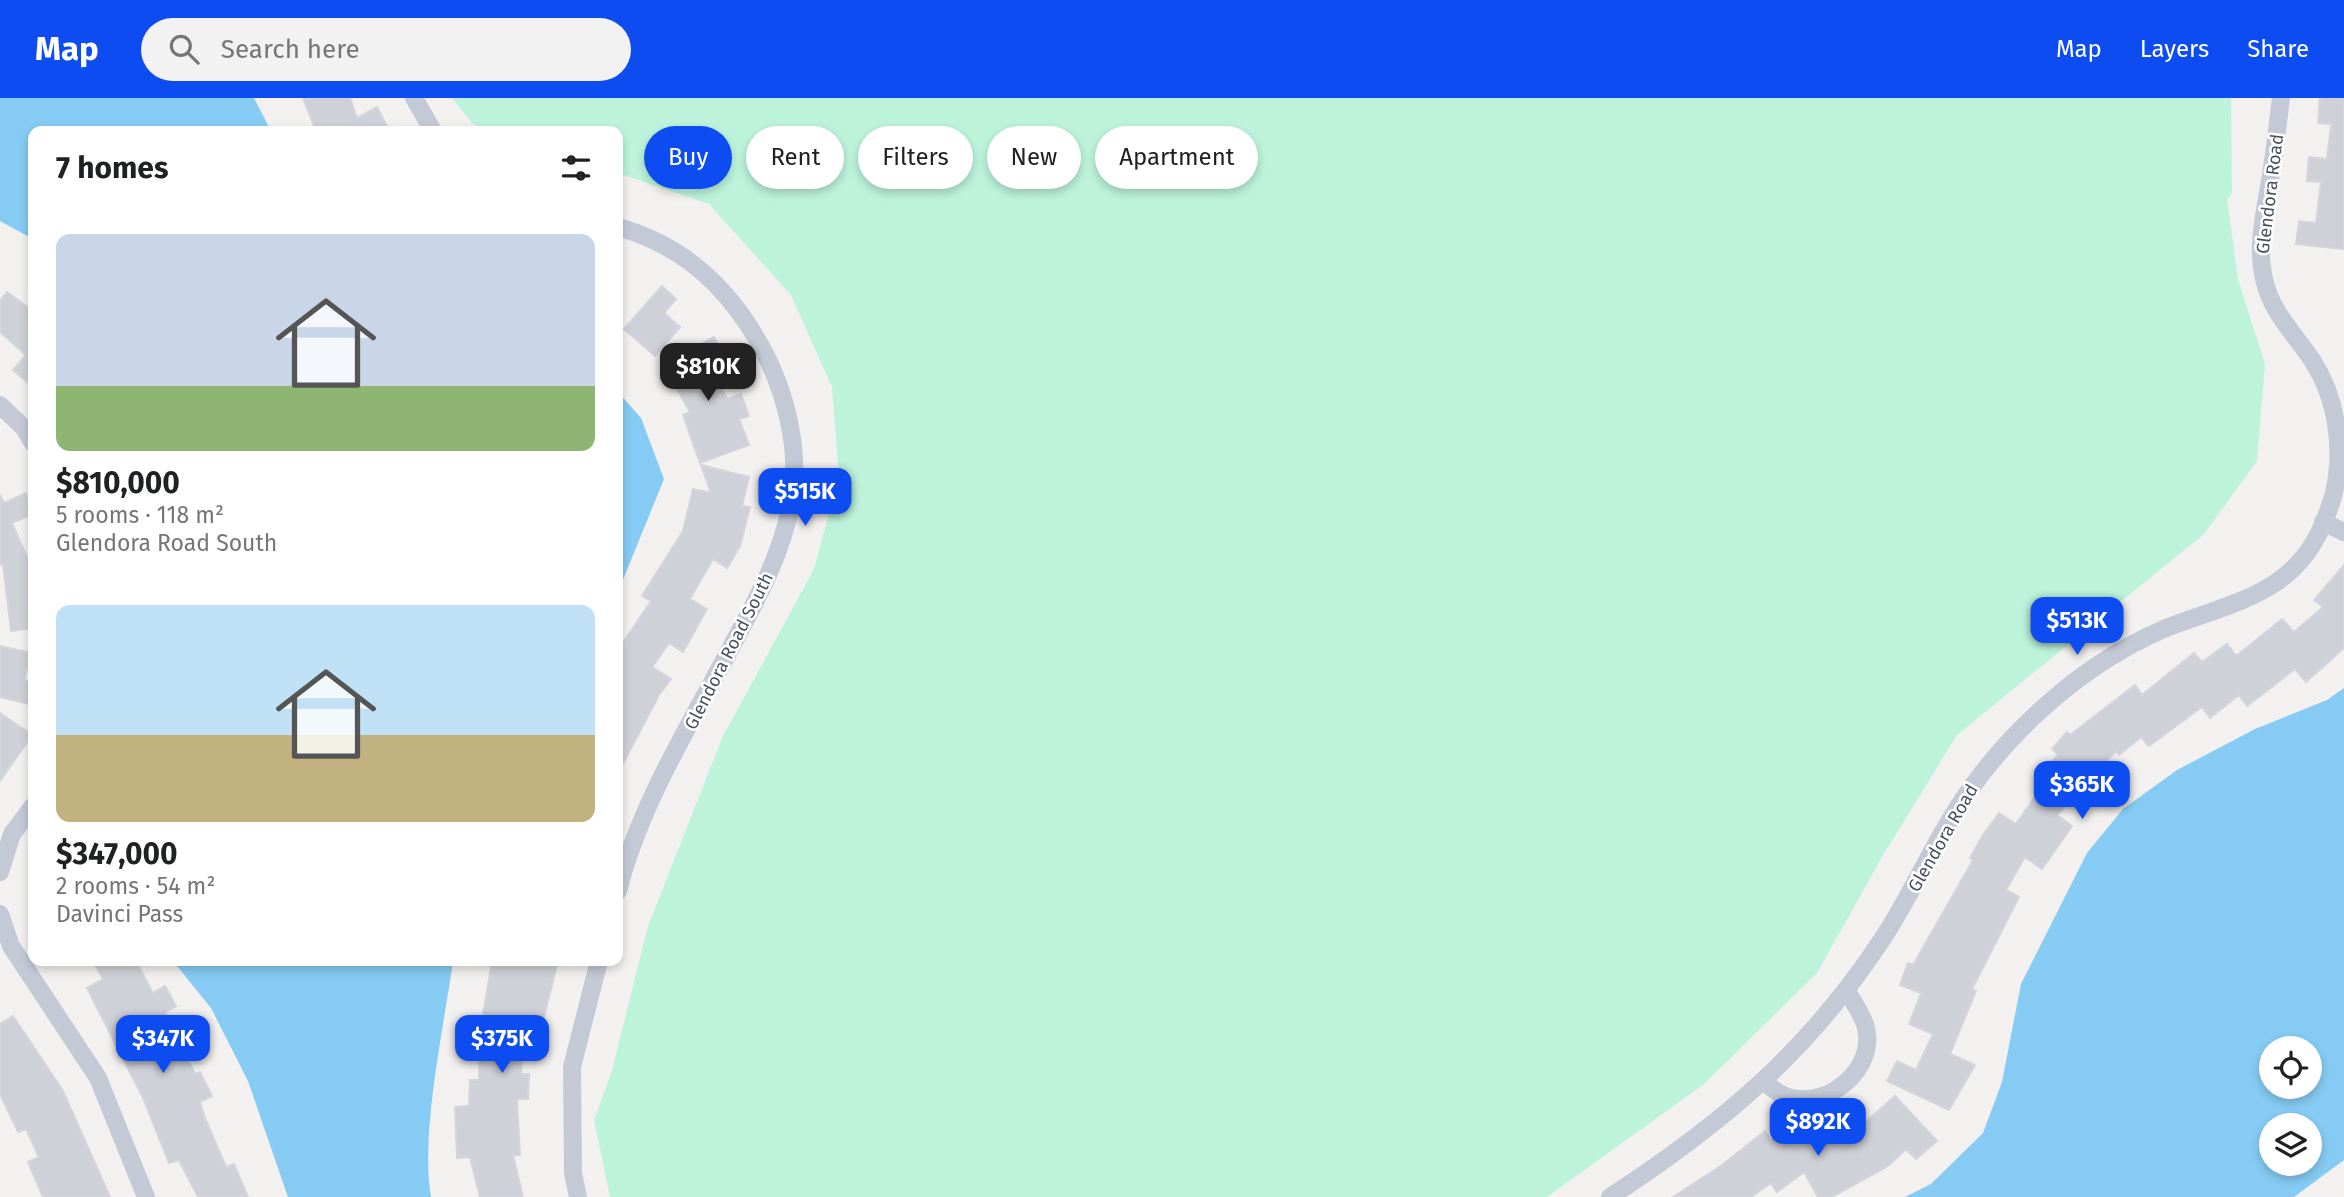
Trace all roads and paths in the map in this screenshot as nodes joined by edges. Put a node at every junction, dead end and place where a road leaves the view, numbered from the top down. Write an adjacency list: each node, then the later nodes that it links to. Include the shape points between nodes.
1 (414, 98): 3 (street)
2 (2281, 98): 7 (street, Glendora Road, via 2260,252 2268,293 2280,318 2314,362 2334,411 2338,465)
3 (430, 126)
4 (623, 228): 11 (street, Glendora Road South, via 686,258 714,279 739,309 779,383 794,468 792,502 768,577 638,827)
5 (0, 405): 6 (street)
6 (28, 435)
7 (2323, 522): 8 (street); 14 (street, Glendora Road, via 2298,563 2279,582 2232,607 2181,623 2120,653 2064,689 2029,720 1968,792 1883,939)
8 (2344, 532)
9 (28, 813): 10 (street, via 12,834)
10 (0, 872)
11 (623, 875)
12 (0, 914): 16 (street, via 11,946 98,1077)
13 (598, 966): 17 (street, via 572,1067 573,1173)
14 (1846, 990): 15 (street, Glendora Road); 15 (street, via 1867,1029 1864,1057 1849,1081 1823,1097 1807,1100 1792,1098)
15 (1764, 1082): 18 (street, Glendora Road, via 1703,1132)
16 (146, 1197)
17 (578, 1197)
18 (1610, 1197)

